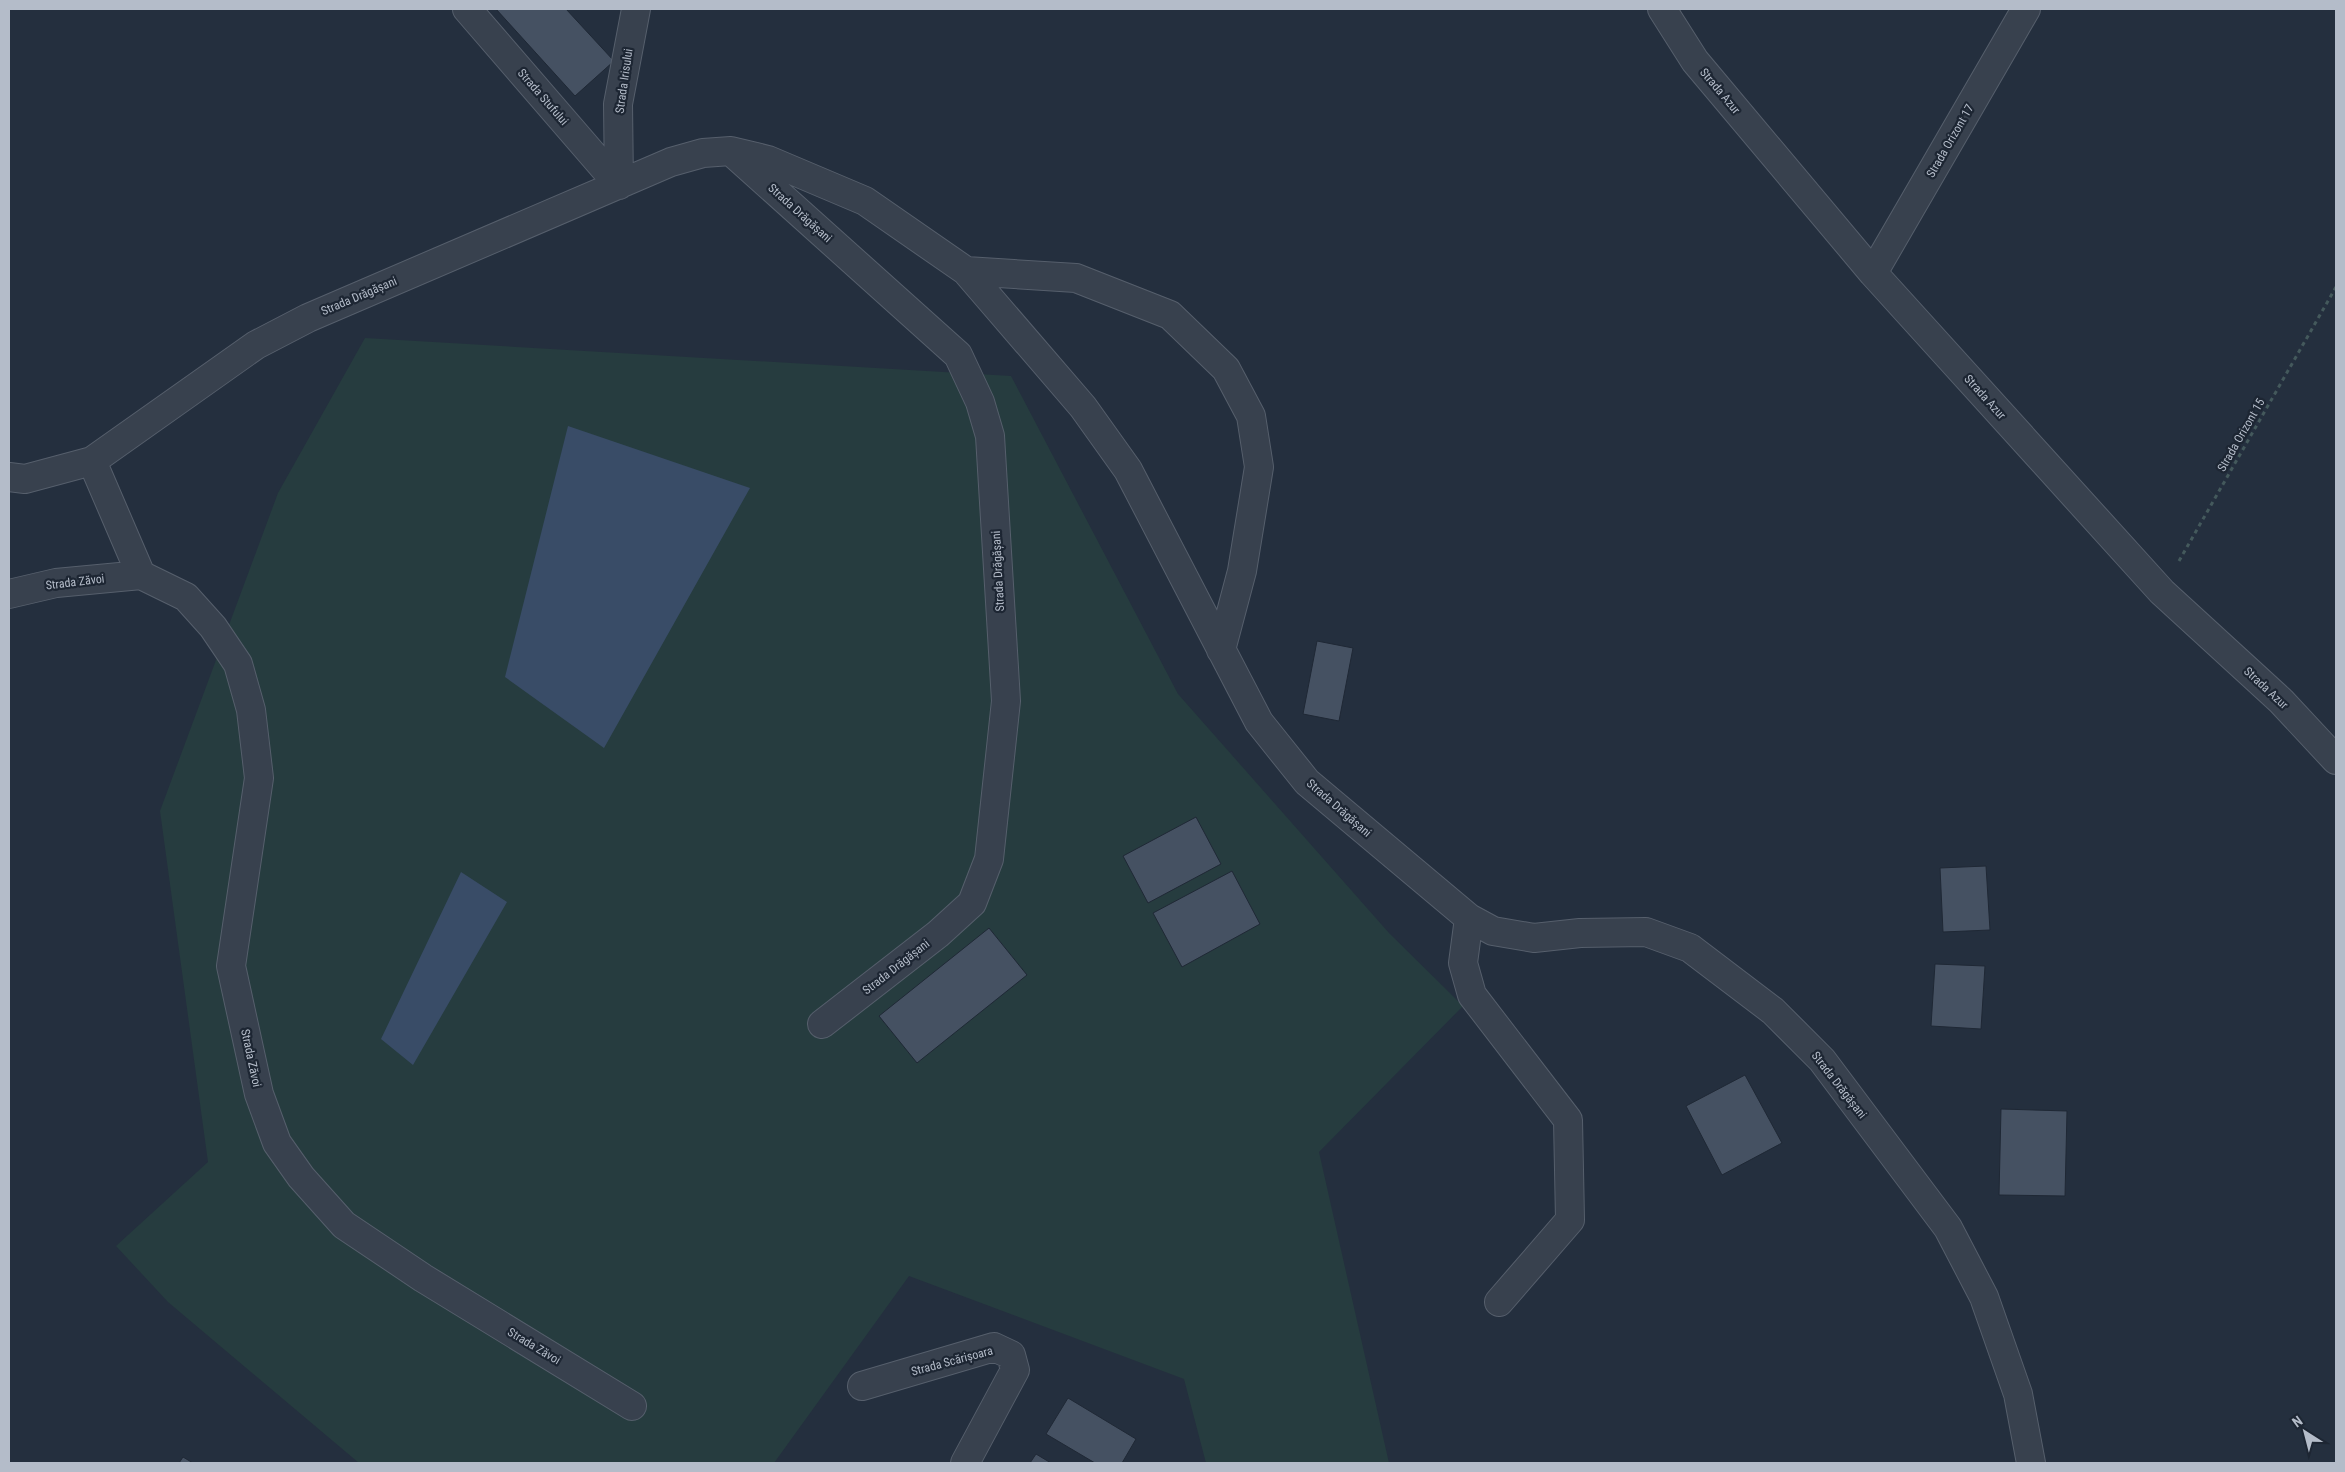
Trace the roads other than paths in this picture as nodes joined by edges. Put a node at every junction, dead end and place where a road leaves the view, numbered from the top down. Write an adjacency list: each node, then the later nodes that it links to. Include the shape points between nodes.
1 (467, 9): 6 (street, Strada Stufului)
2 (636, 9): 6 (street, Strada Irisului, via 618,104)
3 (1662, 9): 8 (street, Strada Azur, via 1695,61)
4 (2026, 9): 8 (street, Strada Orizont 17)
5 (731, 151): 6 (street, Strada Drăgășani, via 703,153 671,162); 7 (street, Strada Drăgășani, via 768,160 865,202); 16 (street, Strada Drăgășani, via 958,355 980,402 990,436 1006,701 989,858 972,903 938,934)
6 (619, 185): 9 (street, Strada Drăgășani, via 299,322 256,345)
7 (966, 271): 13 (street, Strada Drăgășani, via 1083,407 1128,470); 13 (street, via 1076,278 1170,315 1226,370 1251,416 1259,467 1242,571)
8 (1874, 273): 14 (street, Strada Azur, via 2162,592 2281,701)
9 (92, 461): 10 (street, Strada Drăgășani, via 25,479); 11 (street)
10 (9, 477)
11 (141, 575): 12 (street, Strada Zăvoi, via 56,583); 19 (street, Strada Zăvoi, via 186,597 213,627 238,664 250,710 259,778 231,966 259,1094 277,1143 301,1178 344,1225 422,1278)
12 (9, 594)
13 (1222, 650): 15 (street, Strada Drăgășani, via 1259,722 1307,782)
14 (2336, 760)
15 (1469, 918): 17 (street, via 1463,963 1472,995 1568,1120 1570,1220); 21 (street, Strada Drăgășani, via 1493,931 1534,938 1580,933 1646,932 1690,948 1773,1010 1822,1060 1948,1228 1984,1297 2018,1394)
16 (822, 1024)
17 (1499, 1302)
18 (862, 1386): 20 (street, Strada Scărișoara, via 994,1346 1011,1355 1015,1370)
19 (632, 1406)
20 (965, 1463)
21 (2031, 1463)

